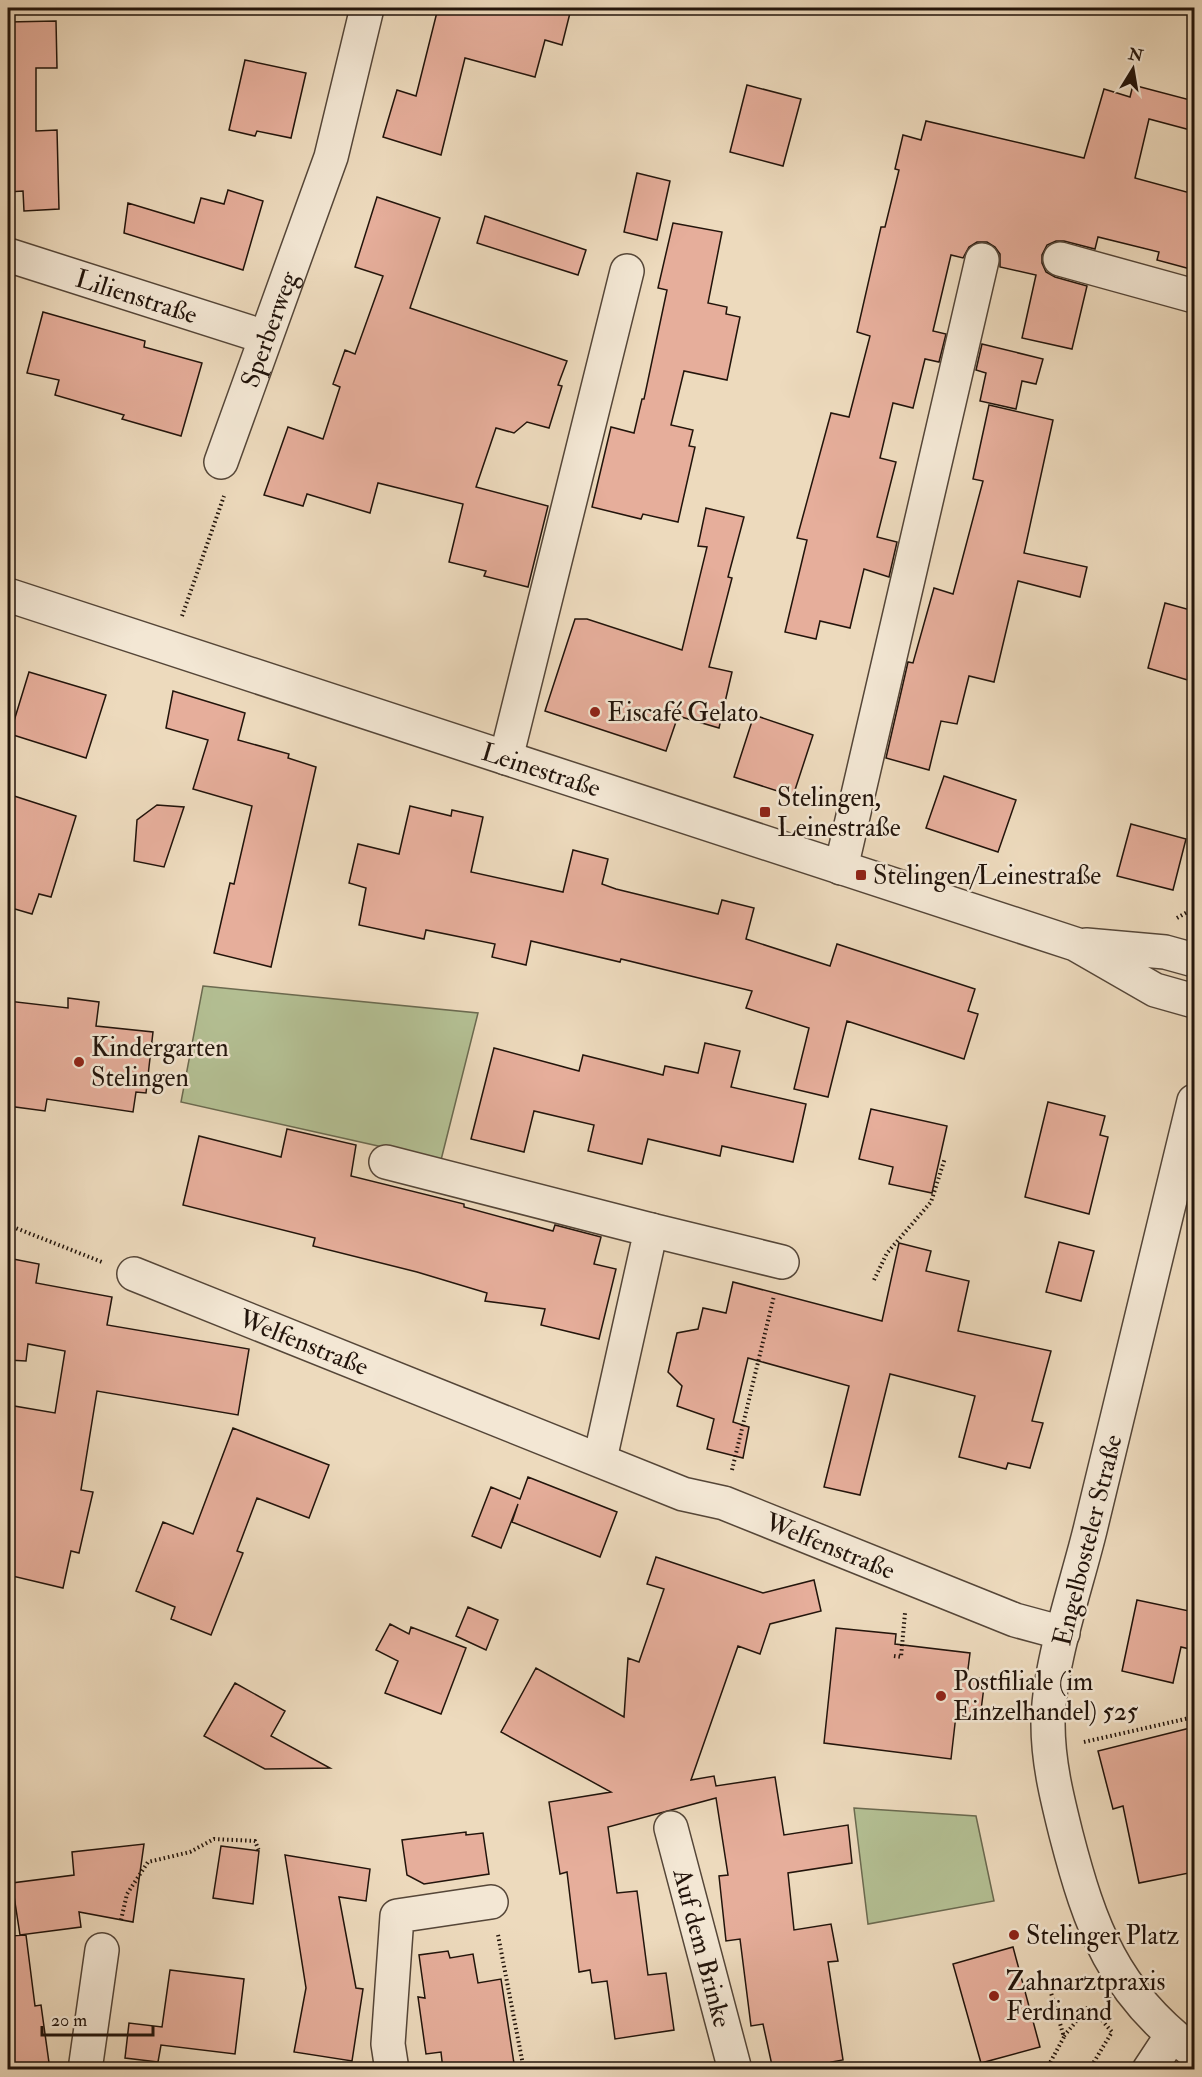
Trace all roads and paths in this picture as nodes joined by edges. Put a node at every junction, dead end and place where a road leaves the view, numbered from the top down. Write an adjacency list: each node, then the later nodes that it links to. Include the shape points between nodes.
1 (367, 8): 7 (street, Sperberweg, via 332,156)
2 (8, 255): 7 (street, Lilienstraße)
3 (982, 260): 12 (street)
4 (1060, 260): 6 (street)
5 (627, 271): 11 (street)
6 (1194, 296)
7 (265, 337): 8 (street, Sperberweg)
8 (221, 462): 10 (path, via 230,479)
9 (8, 595): 10 (street, Leinestraße)
10 (171, 647): 11 (street, Leinestraße)
11 (506, 758): 12 (street, Leinestraße)
12 (841, 868): 13 (street, Leinestraße)
13 (1076, 944): 14 (street, Leinestraße, via 1165,952); 15 (street, Leinestraße, via 1155,990)
14 (1194, 960)
15 (1194, 1001)
16 (1194, 1101): 27 (street, Engelbosteler Straße)
17 (945, 1158): 23 (path, via 931,1202 887,1253)
18 (386, 1162): 20 (street)
19 (8, 1225): 22 (path)
20 (651, 1230): 21 (street); 24 (street)
21 (782, 1262): 25 (path)
22 (134, 1274): 24 (street, Welfenstraße)
23 (874, 1280)
24 (600, 1458): 25 (street, Welfenstraße, via 683,1494)
25 (724, 1503): 26 (street, Welfenstraße)
26 (908, 1576): 27 (street, Welfenstraße, via 1015,1620); 28 (path, via 901,1657)
27 (1064, 1633): 30 (street, Engelbosteler Straße, via 1051,1691)
28 (894, 1656)
29 (1194, 1717): 30 (path)
30 (1050, 1749): 36 (street, Engelbosteler Straße, via 1058,1802 1094,1927)
31 (672, 1828): 43 (street, Auf dem Brinke)
32 (259, 1851): 34 (path, via 255,1841 214,1839 190,1852 148,1862 127,1894 118,1931)
33 (491, 1902): 41 (street, via 397,1916 388,2044); 42 (path)
34 (102, 1950): 40 (street)
35 (1049, 1986): 38 (path)
36 (1130, 1990): 37 (path); 39 (street, Engelbosteler Straße, via 1149,2014)
37 (1100, 2018): 38 (path, via 1089,2006); 45 (path, via 1112,2032)
38 (1064, 2037): 44 (path)
39 (1183, 2044): 46 (street)
40 (85, 2070)
41 (392, 2070)
42 (524, 2070)
43 (735, 2070)
44 (1046, 2070)
45 (1089, 2070)
46 (1149, 2070)

